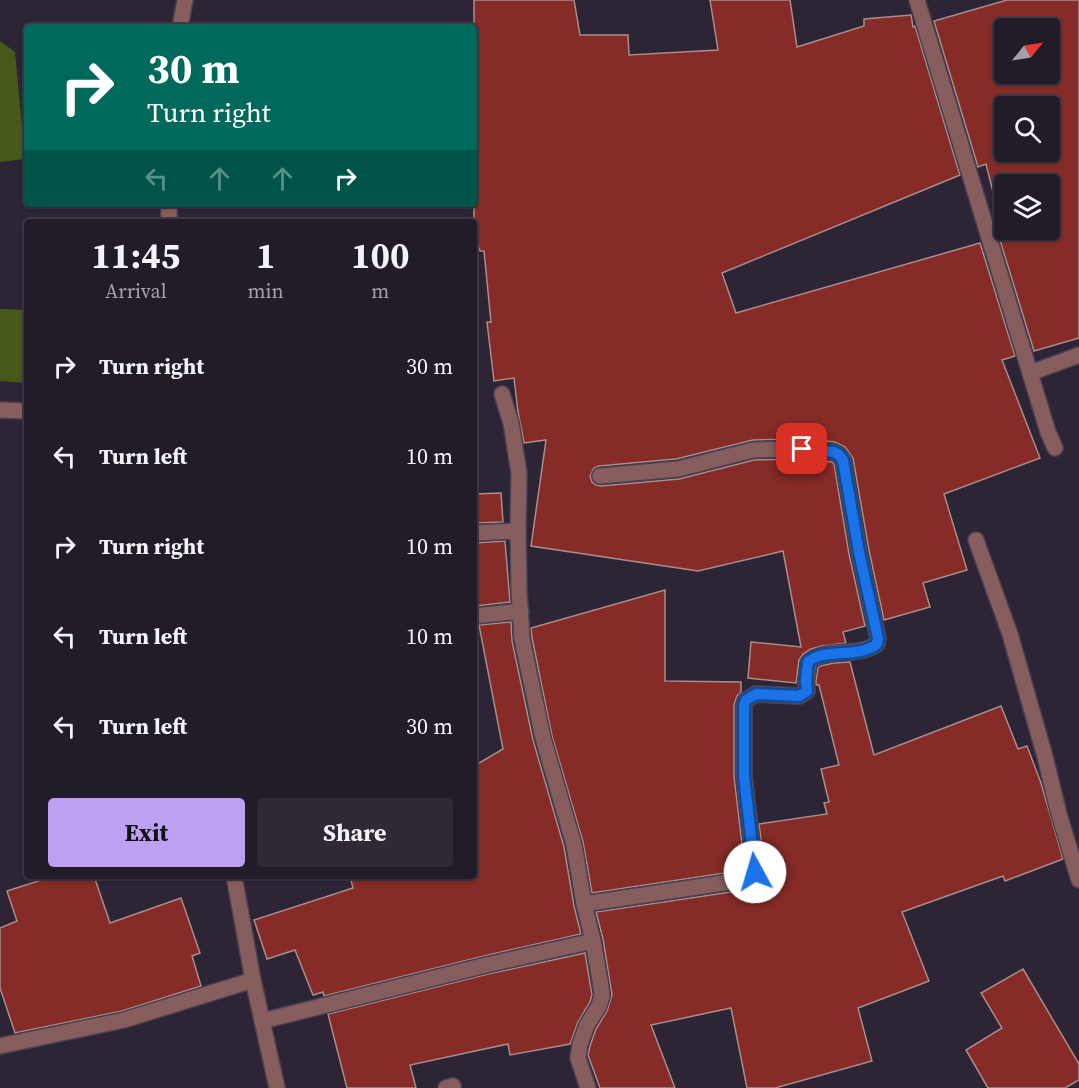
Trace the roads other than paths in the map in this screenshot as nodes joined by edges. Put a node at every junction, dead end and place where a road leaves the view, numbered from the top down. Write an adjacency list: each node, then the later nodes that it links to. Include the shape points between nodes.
1 (185, 0): 4 (street)
2 (934, 0): 3 (street)
3 (918, 2): 6 (street)
4 (181, 24)
5 (1079, 355): 6 (street)
6 (1030, 373): 10 (street)
7 (502, 394): 12 (street, via 519,473)
8 (0, 410): 9 (street)
9 (24, 411)
10 (1055, 448)
11 (600, 477): 19 (street, via 678,469 753,450 802,449 838,454 843,460 878,638 870,648 812,659 808,662 807,691 799,696 756,694 746,700 744,776 754,877)
12 (518, 531): 13 (street); 15 (street)
13 (477, 533)
14 (976, 540): 18 (street, via 1010,634)
15 (521, 611): 16 (street); 19 (street, via 522,639 543,738 574,845)
16 (477, 616)
17 (235, 879): 21 (street)
18 (1079, 880)
19 (584, 904): 20 (street)
20 (593, 941): 22 (street); 25 (street, via 602,996 587,1025 578,1058)
21 (253, 980): 22 (street); 23 (street, via 124,1020)
22 (262, 1021): 24 (street)
23 (0, 1046)
24 (278, 1088)
25 (588, 1088)

